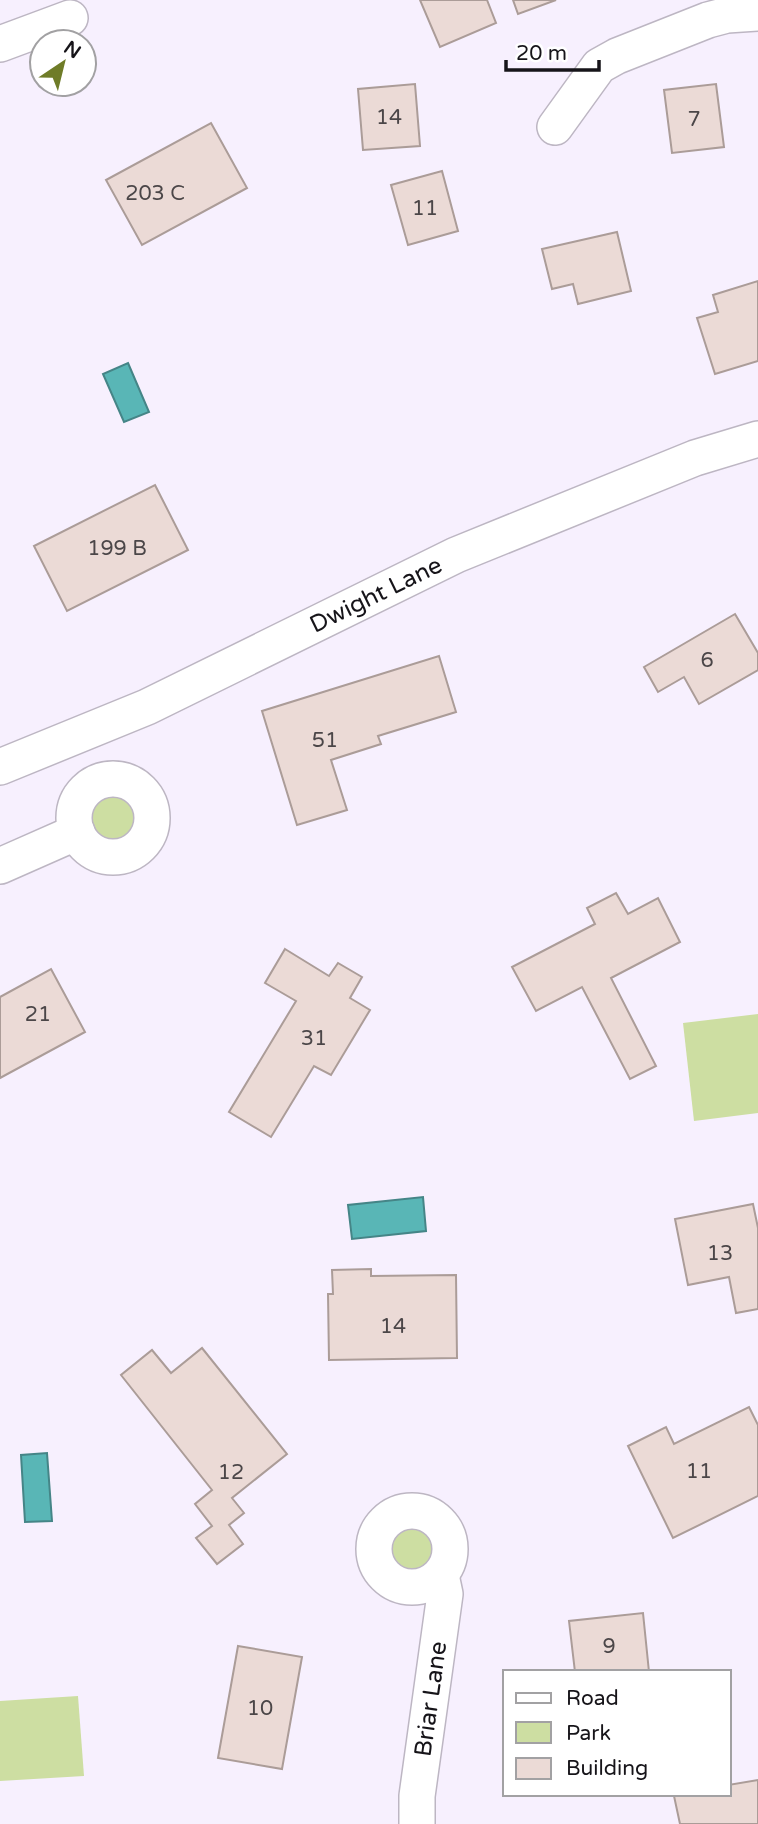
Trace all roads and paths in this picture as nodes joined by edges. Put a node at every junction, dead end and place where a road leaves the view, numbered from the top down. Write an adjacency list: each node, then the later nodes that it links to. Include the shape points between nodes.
1 (758, 13): 4 (street, via 708,20 599,66)
2 (70, 18): 3 (street)
3 (0, 44)
4 (555, 127)
5 (758, 439): 6 (street, Dwight Lane, via 695,458 456,555 147,707)
6 (0, 767)
7 (77, 832): 8 (street)
8 (0, 866)
9 (440, 1575): 10 (street, Briar Lane, via 445,1594)
10 (417, 1824)

